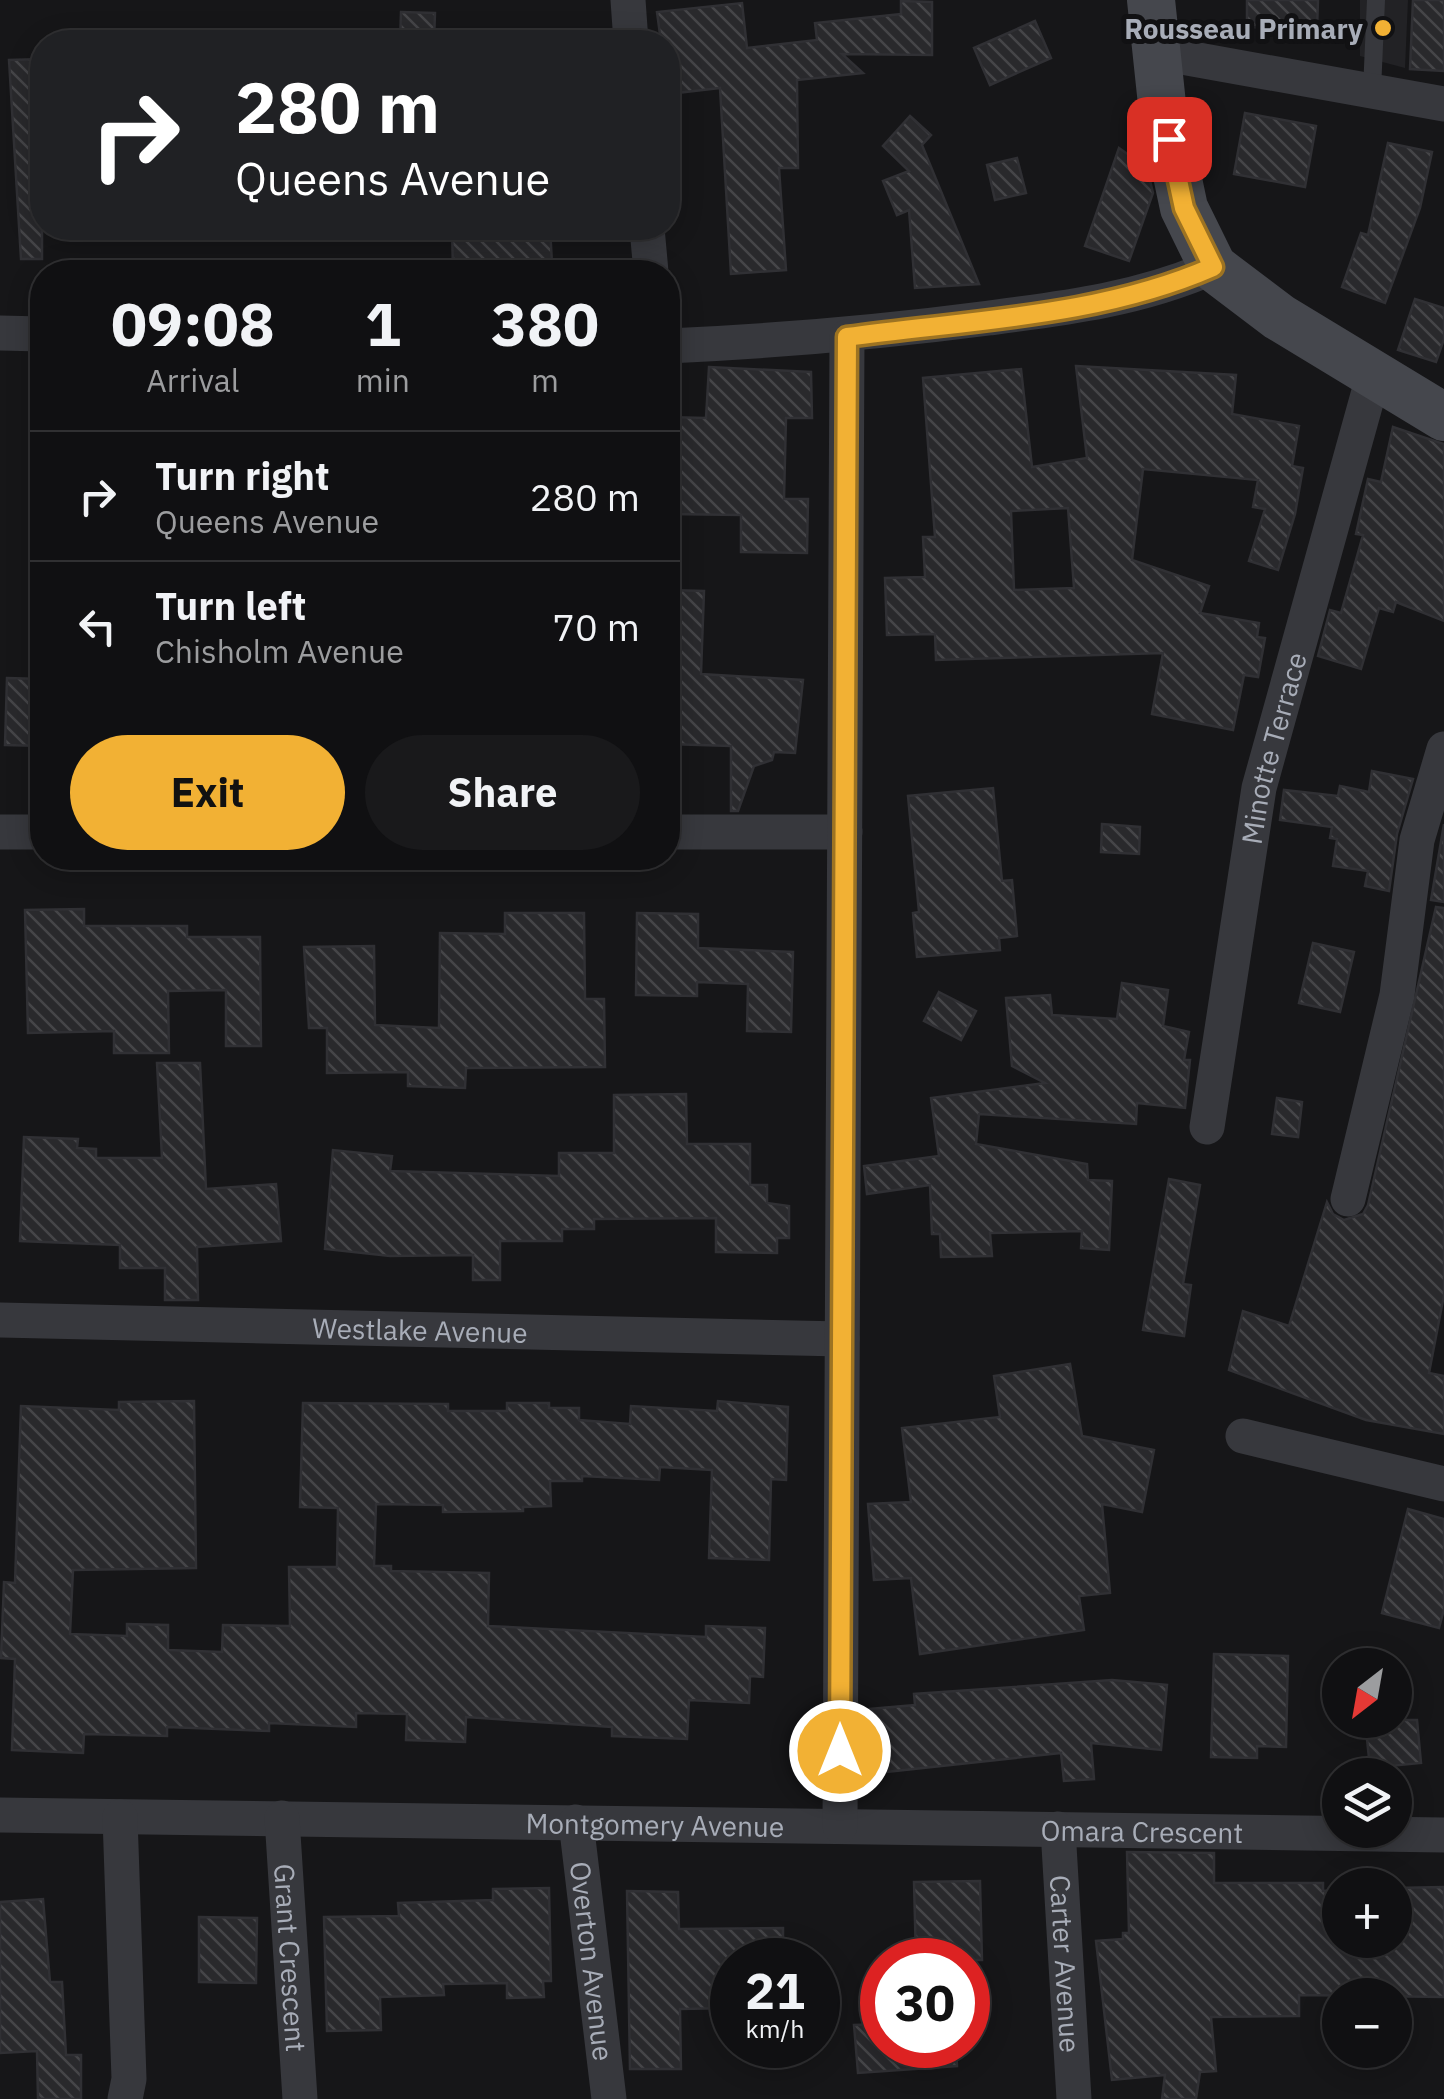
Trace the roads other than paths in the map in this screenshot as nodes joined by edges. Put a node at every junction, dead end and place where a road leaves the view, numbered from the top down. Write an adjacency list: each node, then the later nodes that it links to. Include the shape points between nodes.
1 (628, 0): 4 (street)
2 (1151, 0): 5 (street)
3 (1376, 0): 6 (lane)
4 (630, 30)
5 (1154, 52): 6 (street); 8 (street, via 1184,208)
6 (1372, 90): 7 (street)
7 (1444, 104)
8 (1213, 267): 11 (street, via 1106,302); 13 (street)
9 (0, 333): 10 (street)
10 (30, 334)
11 (847, 337): 12 (street); 19 (street)
12 (680, 345)
13 (1374, 377): 14 (street); 20 (street, Minotte Terrace, via 1259,788)
14 (1444, 417)
15 (1444, 749): 21 (street, via 1417,840 1397,995)
16 (0, 832): 17 (street)
17 (30, 832)
18 (680, 832): 19 (street)
19 (845, 832): 23 (street)
20 (1207, 1127)
21 (1348, 1200)
22 (0, 1320): 23 (street, Westlake Avenue)
23 (842, 1340): 30 (street)
24 (1242, 1436): 25 (street)
25 (1444, 1484)
26 (0, 1815): 27 (street, Montgomery Avenue)
27 (120, 1818): 28 (street, Montgomery Avenue); 33 (street)
28 (282, 1818): 29 (street, Montgomery Avenue); 34 (street, Grant Crescent)
29 (576, 1822): 30 (street, Montgomery Avenue); 35 (street, Overton Avenue)
30 (840, 1826): 31 (street, Omara Crescent)
31 (1058, 1830): 32 (street, Omara Crescent); 36 (street, Carter Avenue)
32 (1444, 1835)
33 (126, 2099)
34 (300, 2099)
35 (609, 2099)
36 (1074, 2099)

